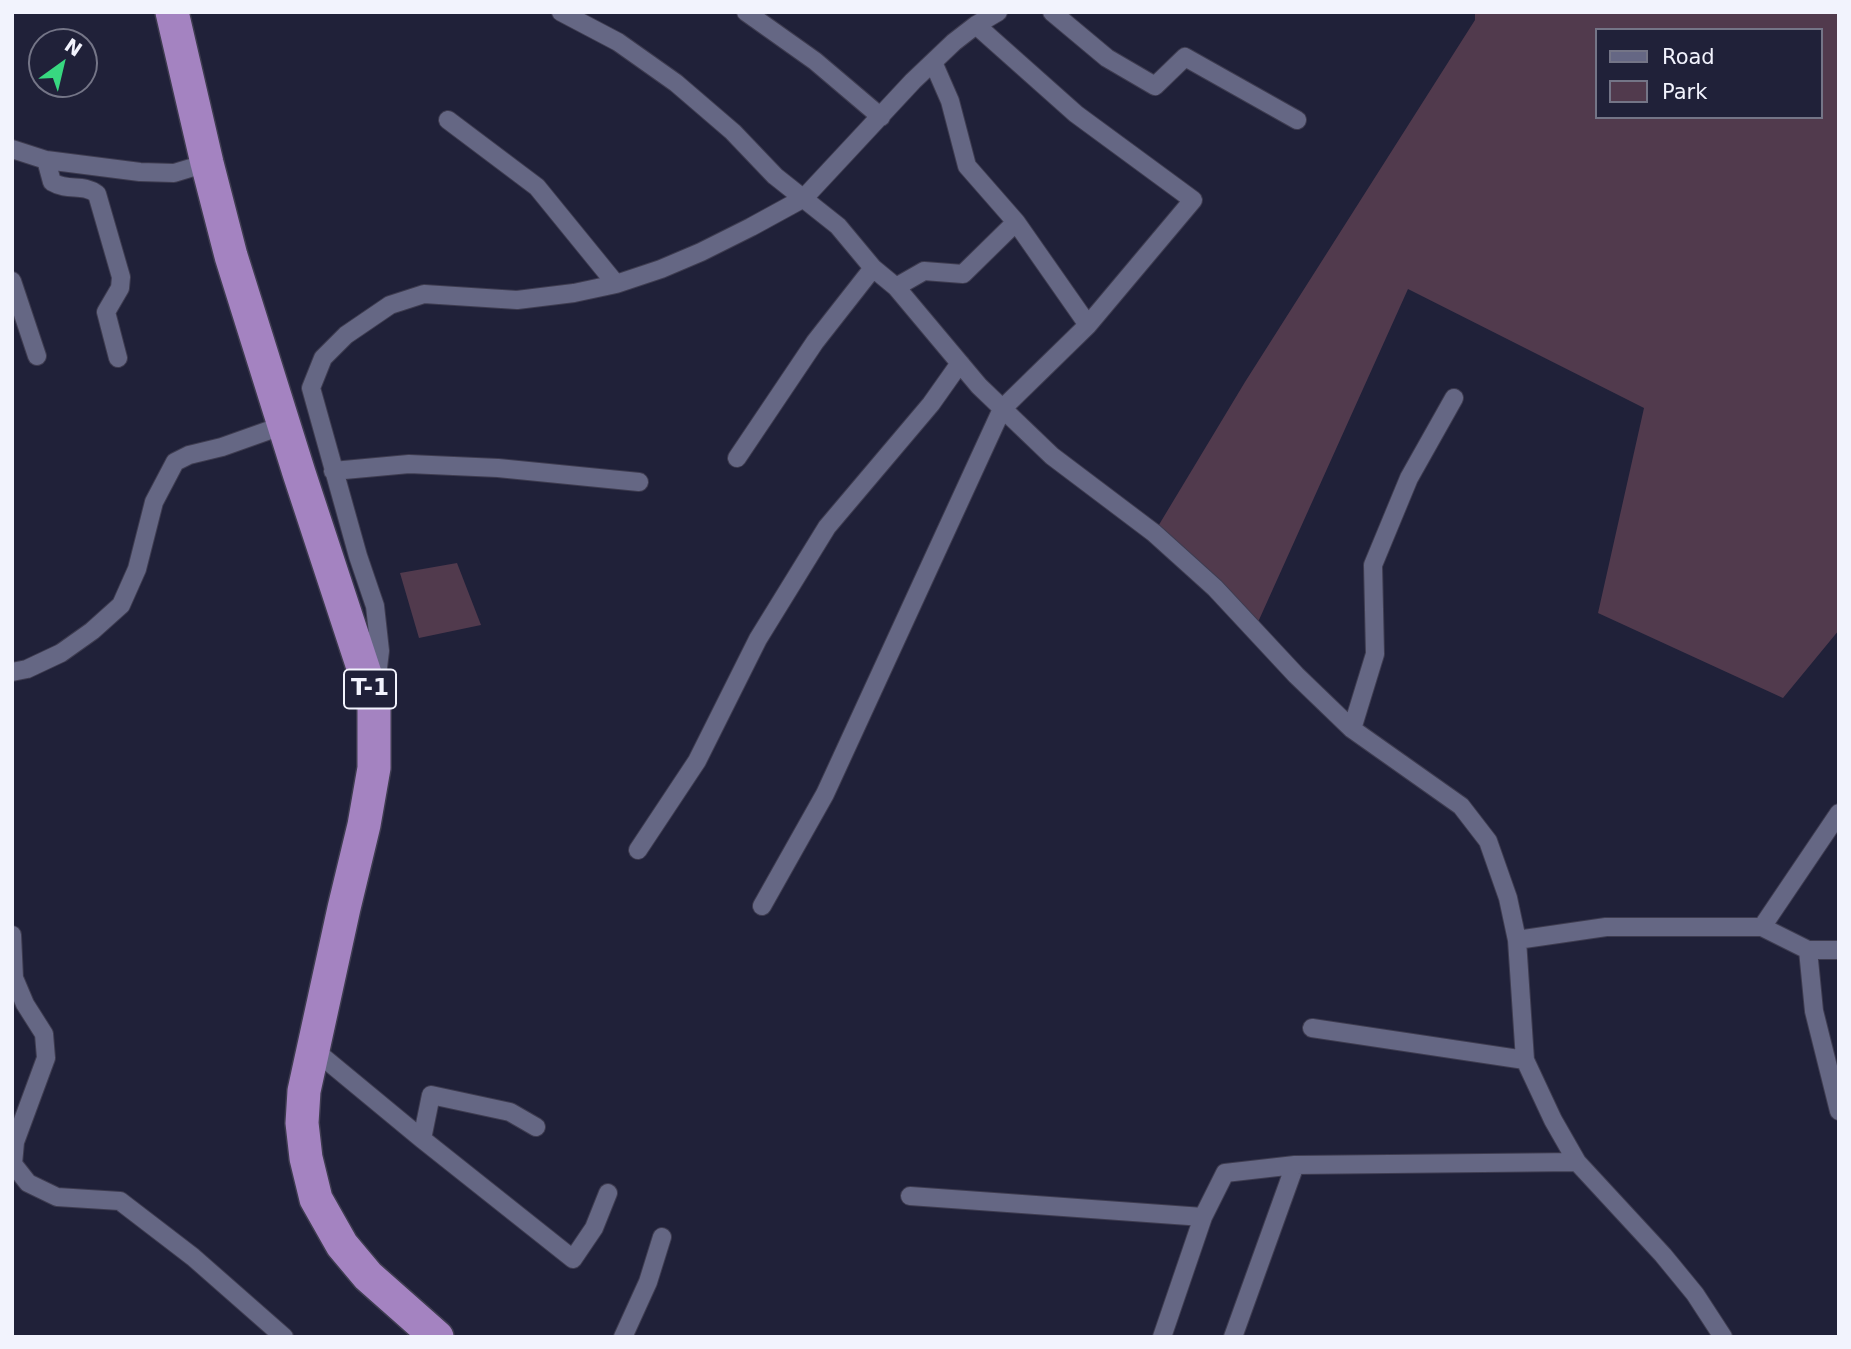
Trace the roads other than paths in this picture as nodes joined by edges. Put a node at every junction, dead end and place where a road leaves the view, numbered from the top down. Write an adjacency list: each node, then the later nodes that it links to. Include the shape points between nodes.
1 (172, 12): 13 (highway, T-1)
2 (561, 12): 14 (street, via 618,42 676,83)
3 (746, 12): 8 (street, via 815,61)
4 (998, 12): 6 (street)
5 (1052, 12): 10 (street, via 1107,58 1155,86 1185,57)
6 (976, 24): 7 (street); 20 (street, via 1076,114 1193,200)
7 (933, 62): 8 (street); 15 (street, via 950,101 967,166)
8 (880, 117): 14 (street)
9 (448, 120): 18 (street, via 537,187)
10 (1297, 120)
11 (12, 149): 12 (street)
12 (46, 160): 13 (street, via 174,173); 22 (street, via 52,182 62,188 89,188 97,194 121,277 106,312)
13 (207, 163): 26 (highway, T-1)
14 (804, 198): 16 (street, via 838,226); 18 (street, via 701,252)
15 (1016, 222): 19 (street, via 963,274 924,271); 20 (street)
16 (873, 268): 19 (street); 27 (street, via 815,342)
17 (12, 281): 21 (street)
18 (616, 284): 28 (street, via 517,300 424,294 390,305 346,335 323,358 311,388)
19 (896, 287): 23 (street)
20 (1088, 325): 25 (street)
21 (37, 356)
22 (118, 358)
23 (960, 363): 25 (street); 34 (street, via 827,527 758,639 697,761)
24 (1454, 398): 32 (street, via 1409,478 1373,565 1375,654)
25 (1002, 409): 32 (street, via 1052,456 1148,528 1195,570); 35 (street, via 837,769)
26 (284, 425): 30 (street, via 175,462 154,502 121,605 61,653); 31 (highway, T-1)
27 (737, 458)
28 (333, 471): 29 (street, via 409,464); 31 (street, via 375,606 380,651)
29 (639, 482)
30 (12, 672)
31 (374, 701): 42 (highway, T-1, via 374,768 364,825)
32 (1352, 729): 38 (street, via 1461,807 1488,841)
33 (1839, 813): 36 (street)
34 (638, 850)
35 (762, 906)
36 (1762, 927): 38 (street, via 1606,928); 39 (street)
37 (12, 935): 53 (street, via 14,978 44,1034 46,1058 15,1142 13,1164 28,1184 57,1197 120,1201)
38 (1517, 940): 43 (street)
39 (1808, 950): 40 (street); 44 (street, via 1814,1011)
40 (1839, 950)
41 (1312, 1028): 43 (street)
42 (312, 1048): 46 (street); 54 (highway, T-1, via 302,1123 316,1199 354,1261)
43 (1525, 1060): 47 (street)
44 (1839, 1111)
45 (536, 1127): 46 (street, via 510,1112 431,1095)
46 (422, 1139): 49 (street, via 573,1259 594,1228)
47 (1577, 1162): 48 (street); 58 (street, via 1663,1255)
48 (1294, 1165): 51 (street, via 1225,1173); 57 (street)
49 (608, 1193)
50 (910, 1196): 51 (street)
51 (1203, 1217): 56 (street)
52 (662, 1237): 55 (street)
53 (285, 1337)
54 (437, 1337)
55 (623, 1337)
56 (1162, 1337)
57 (1233, 1337)
58 (1723, 1337)

